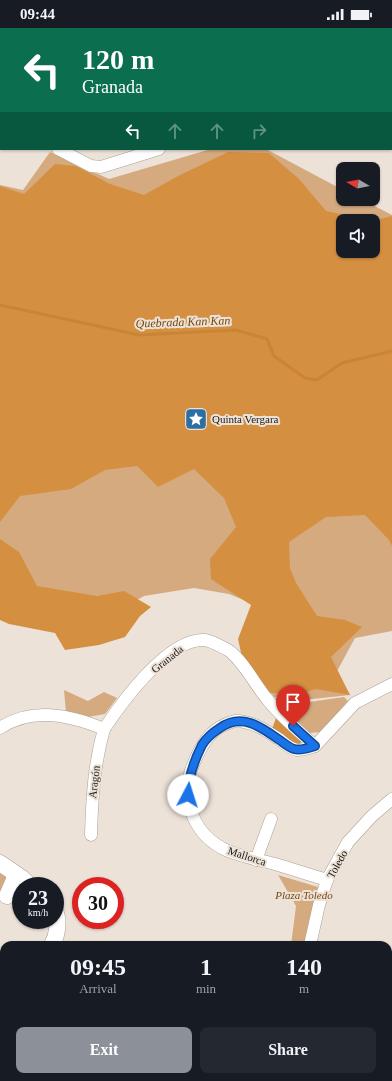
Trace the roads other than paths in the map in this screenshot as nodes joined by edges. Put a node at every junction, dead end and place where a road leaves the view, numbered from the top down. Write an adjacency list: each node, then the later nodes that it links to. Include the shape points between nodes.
1 (60, 150): 2 (street, via 91,166 101,167)
2 (156, 150)
3 (392, 684): 6 (street, via 355,704)
4 (0, 728): 5 (street, via 22,717 41,714 68,717)
5 (104, 729): 6 (street, Granada, via 121,705 162,660 189,642 206,640 228,650 246,669 274,707); 9 (street, Aragón, via 97,756)
6 (315, 746): 10 (street, Mallorca, via 294,749 252,723 237,720 207,736 198,753 188,787 192,816 207,837 227,851)
7 (392, 799): 14 (street, Toledo, via 348,842)
8 (271, 819): 10 (street)
9 (90, 835)
10 (256, 860): 14 (street, Mallorca)
11 (0, 863): 12 (street)
12 (14, 872): 13 (street); 15 (street)
13 (20, 877)
14 (328, 880): 18 (street, Toledo)
15 (9, 895)
16 (56, 929): 17 (street)
17 (54, 941)
18 (311, 941)

